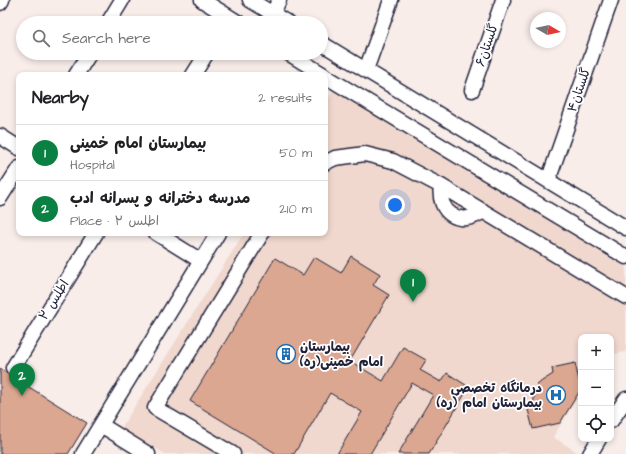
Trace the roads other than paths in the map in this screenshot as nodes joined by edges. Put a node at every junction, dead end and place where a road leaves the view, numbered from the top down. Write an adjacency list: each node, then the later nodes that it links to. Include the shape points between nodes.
1 (2, 0): 9 (street)
2 (122, 0): 10 (street)
3 (202, 0): 11 (street)
4 (250, 0): 12 (street)
5 (279, 0): 13 (street)
6 (391, 0): 18 (street)
7 (503, 0): 23 (street, گلستان۶)
8 (611, 0): 28 (street, گلستان۴)
9 (0, 3)
10 (112, 16)
11 (224, 16)
12 (268, 16)
13 (271, 16)
14 (328, 47): 18 (street)
15 (86, 60): 19 (street)
16 (203, 60): 20 (street)
17 (299, 60): 21 (street)
18 (366, 70): 28 (street)
19 (78, 72)
20 (195, 72)
21 (317, 72)
22 (328, 79): 37 (street)
23 (472, 90)
24 (0, 136): 25 (street)
25 (16, 146)
26 (328, 162): 29 (street, via 335,158 365,154 393,161)
27 (16, 173): 30 (street)
28 (548, 181): 32 (street)
29 (441, 186): 31 (street); 31 (street, via 441,203 452,216 468,219)
30 (0, 198)
31 (483, 211): 39 (street)
32 (626, 228)
33 (94, 236): 40 (street, اطلس ۲)
34 (161, 236): 38 (street)
35 (216, 236): 38 (street)
36 (260, 236): 47 (street, via 155,408)
37 (626, 257)
38 (201, 261): 43 (street)
39 (626, 297)
40 (13, 368)
41 (626, 399): 42 (street)
42 (614, 417)
43 (101, 425): 45 (street); 46 (street)
44 (597, 442): 48 (street)
45 (83, 454)
46 (148, 454)
47 (233, 454)
48 (590, 454)

